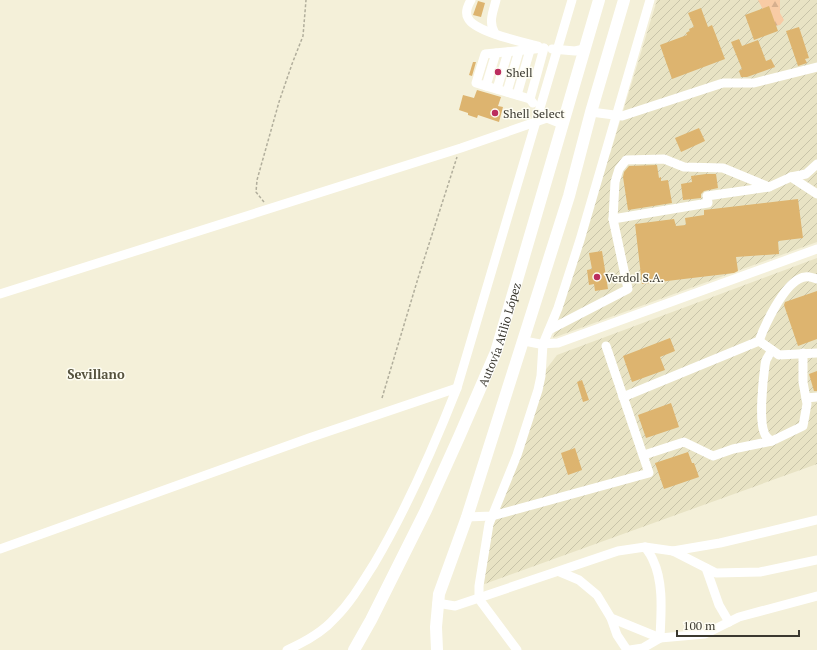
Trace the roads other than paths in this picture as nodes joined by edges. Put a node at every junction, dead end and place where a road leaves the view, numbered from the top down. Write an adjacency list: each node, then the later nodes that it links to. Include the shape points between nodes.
1 (470, 0): 7 (street, via 467,18 482,30)
2 (496, 0): 7 (street, via 491,21)
3 (572, 0): 12 (street)
4 (599, 0): 9 (main road, Autovía Atilio López)
5 (624, 0): 20 (main road, Autovía Atilio López)
6 (650, 0): 21 (street)
7 (495, 34): 8 (street)
8 (544, 48): 11 (street); 12 (street); 18 (street)
9 (584, 49): 12 (street); 24 (main road, Autovía Atilio López)
10 (519, 50): 11 (street); 13 (street); 16 (street)
11 (530, 50): 17 (street)
12 (557, 50): 19 (street)
13 (508, 52): 15 (street); 15 (street, via 485,54 476,83)
14 (817, 67): 21 (street, via 754,83 723,83 622,116)
15 (497, 89): 16 (street)
16 (507, 92): 17 (street)
17 (517, 95): 18 (street)
18 (530, 99): 19 (street)
19 (539, 110): 22 (street); 23 (street)
20 (591, 112): 21 (street); 35 (main road, Autovía Atilio López, via 569,196)
21 (617, 115): 33 (street, via 580,240)
22 (547, 118): 23 (street); 24 (street)
23 (534, 123): 32 (street); 41 (street)
24 (562, 124): 63 (main road, Autovía Atilio López, via 496,352 426,510)
25 (817, 164): 26 (street, via 806,174)
26 (791, 177): 27 (street); 28 (street)
27 (769, 187): 29 (street, via 707,196 708,203); 29 (street, via 723,168 684,167 664,158 626,160 619,168 615,182)
28 (817, 194)
29 (613, 219): 33 (street, via 628,288)
30 (817, 249): 36 (street, via 578,337)
31 (817, 279): 34 (street, via 800,278 792,284 765,325)
32 (0, 294)
33 (549, 330): 36 (street)
34 (759, 341): 38 (street); 42 (street)
35 (524, 342): 36 (street); 48 (main road, Autovía Atilio López)
36 (543, 344): 47 (street, via 538,390 517,455)
37 (606, 346): 42 (street)
38 (772, 350): 39 (street, via 779,354); 45 (street, via 765,365 762,416 763,431)
39 (803, 353): 40 (street); 43 (street)
40 (817, 353)
41 (457, 388): 51 (street, via 309,438); 62 (street, via 434,445 389,539 356,592 335,619 311,638)
42 (623, 397): 46 (street)
43 (806, 398): 44 (street); 45 (street, via 803,426)
44 (817, 398)
45 (772, 441): 46 (street, via 713,456 684,442)
46 (644, 455): 47 (street, via 649,473)
47 (492, 516): 48 (street); 57 (street, via 479,586)
48 (467, 517): 58 (main road, Autovía Atilio López)
49 (817, 520): 52 (street)
50 (645, 547): 52 (street); 55 (street, via 618,551); 61 (street, via 654,561 660,582)
51 (0, 549)
52 (673, 552): 54 (street)
53 (817, 560): 54 (street, via 760,572 716,573)
54 (706, 568): 60 (street, via 719,605)
55 (560, 572): 57 (street); 59 (street, via 579,580 597,595)
56 (817, 596): 60 (street)
57 (479, 599): 58 (street, via 455,606); 65 (street)
58 (437, 603): 64 (main road, Autovía Atilio López)
59 (611, 618): 61 (street); 66 (street, via 617,635)
60 (729, 622): 61 (street, via 705,634)
61 (660, 638): 66 (street, via 643,648)
62 (287, 650)
63 (354, 650)
64 (437, 650)
65 (517, 650)
66 (629, 650)

